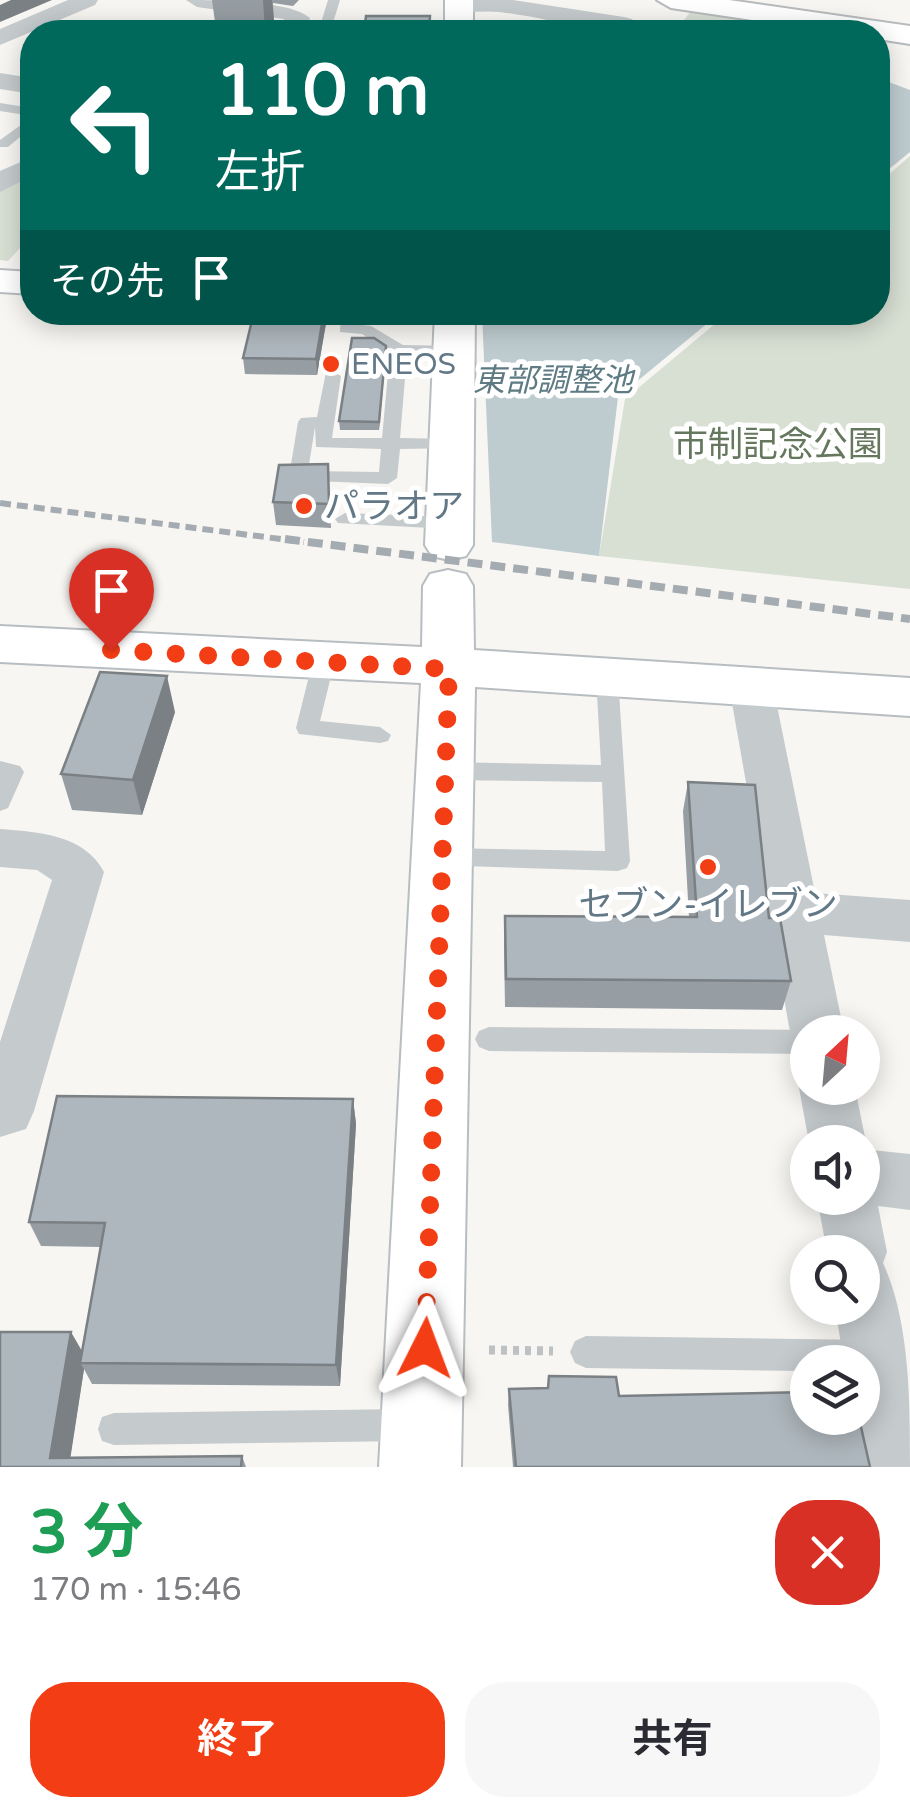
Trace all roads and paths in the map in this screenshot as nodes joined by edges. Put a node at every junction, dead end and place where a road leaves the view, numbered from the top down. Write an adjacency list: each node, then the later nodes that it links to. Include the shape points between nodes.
1 (87, 0): 5 (street)
2 (197, 0): 6 (street, via 290,13)
3 (671, 0): 9 (main road)
4 (459, 17): 7 (lane); 8 (street, via 494,4)
5 (41, 20)
6 (298, 20)
7 (428, 20)
8 (598, 20)
9 (812, 20)
10 (344, 328): 12 (lane, via 365,330)
11 (454, 331): 12 (lane); 16 (main road)
12 (396, 361): 15 (lane)
13 (335, 383): 14 (lane)
14 (331, 412): 15 (lane, via 322,443); 15 (lane, via 306,422 298,476 388,478)
15 (391, 444): 16 (lane)
16 (452, 444): 18 (main road)
17 (345, 520): 18 (lane)
18 (449, 551): 21 (main road)
19 (0, 644): 20 (main road)
20 (324, 660): 21 (main road); 25 (lane, via 306,728)
21 (449, 669): 22 (main road); 27 (main road)
22 (607, 676): 23 (main road); 28 (lane)
23 (751, 686): 24 (main road); 32 (street)
24 (910, 697)
25 (380, 735)
26 (0, 770): 29 (lane, via 12,772)
27 (445, 771): 28 (lane); 31 (main road)
28 (613, 774): 31 (lane, via 618,861)
29 (0, 802)
30 (0, 848): 37 (street, via 47,852 79,872)
31 (442, 858): 45 (main road)
32 (796, 912): 33 (street); 34 (street)
33 (910, 921)
34 (815, 1015)
35 (489, 1038): 36 (lane)
36 (790, 1042)
37 (2, 1120)
38 (880, 1179): 39 (street)
39 (910, 1182)
40 (489, 1350): 41 (path)
41 (586, 1352): 42 (lane)
42 (790, 1355)
43 (880, 1384): 46 (street)
44 (114, 1429): 45 (lane)
45 (420, 1446)
46 (895, 1467)

